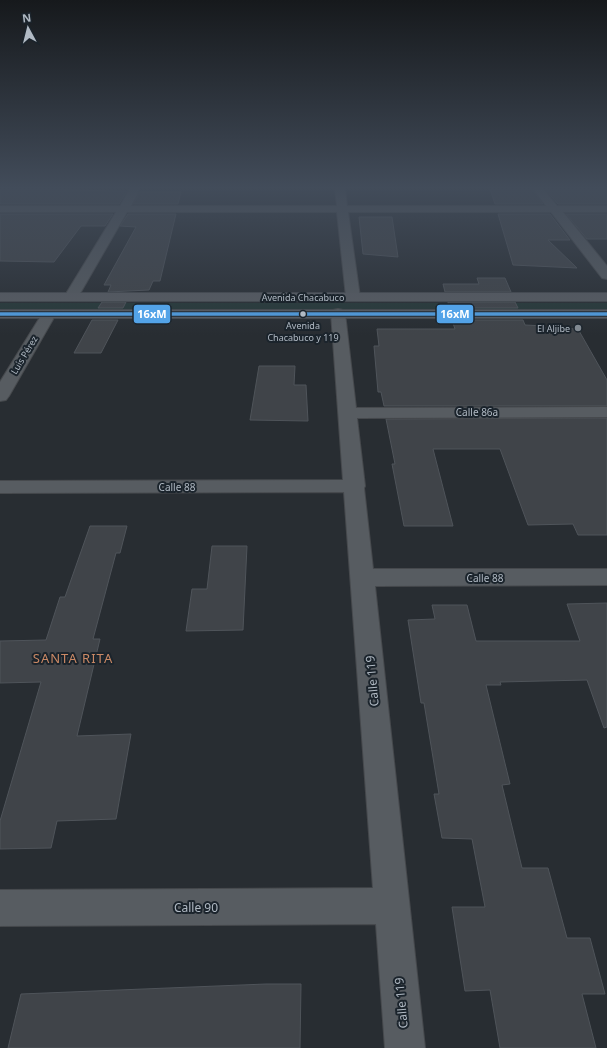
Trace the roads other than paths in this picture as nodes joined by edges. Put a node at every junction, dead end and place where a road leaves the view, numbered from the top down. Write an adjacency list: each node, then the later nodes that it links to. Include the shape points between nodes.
1 (106, 238): 6 (street)
2 (343, 238): 8 (street, Calle 119)
3 (577, 238): 4 (street)
4 (607, 275)
5 (0, 297): 6 (main road, Avenida Chacabuco)
6 (71, 297): 8 (main road, Avenida Chacabuco)
7 (607, 297): 8 (main road, Avenida Chacabuco)
8 (346, 305): 10 (main road, Avenida Chacabuco); 11 (main road, Avenida Chacabuco); 14 (street, Calle 119)
9 (0, 314): 10 (main road, Avenida Chacabuco)
10 (49, 314): 12 (street, Luis Pérez)
11 (607, 314)
12 (0, 396)
13 (607, 412): 14 (street, Calle 86a)
14 (348, 413): 15 (street, Calle 119)
15 (355, 486): 16 (street, Calle 88); 18 (street, Calle 119)
16 (0, 487)
17 (607, 577): 18 (street, Calle 88)
18 (363, 578): 19 (street, Calle 119)
19 (392, 906): 20 (street, Calle 90); 21 (street, Calle 119)
20 (0, 908)
21 (405, 1048)

